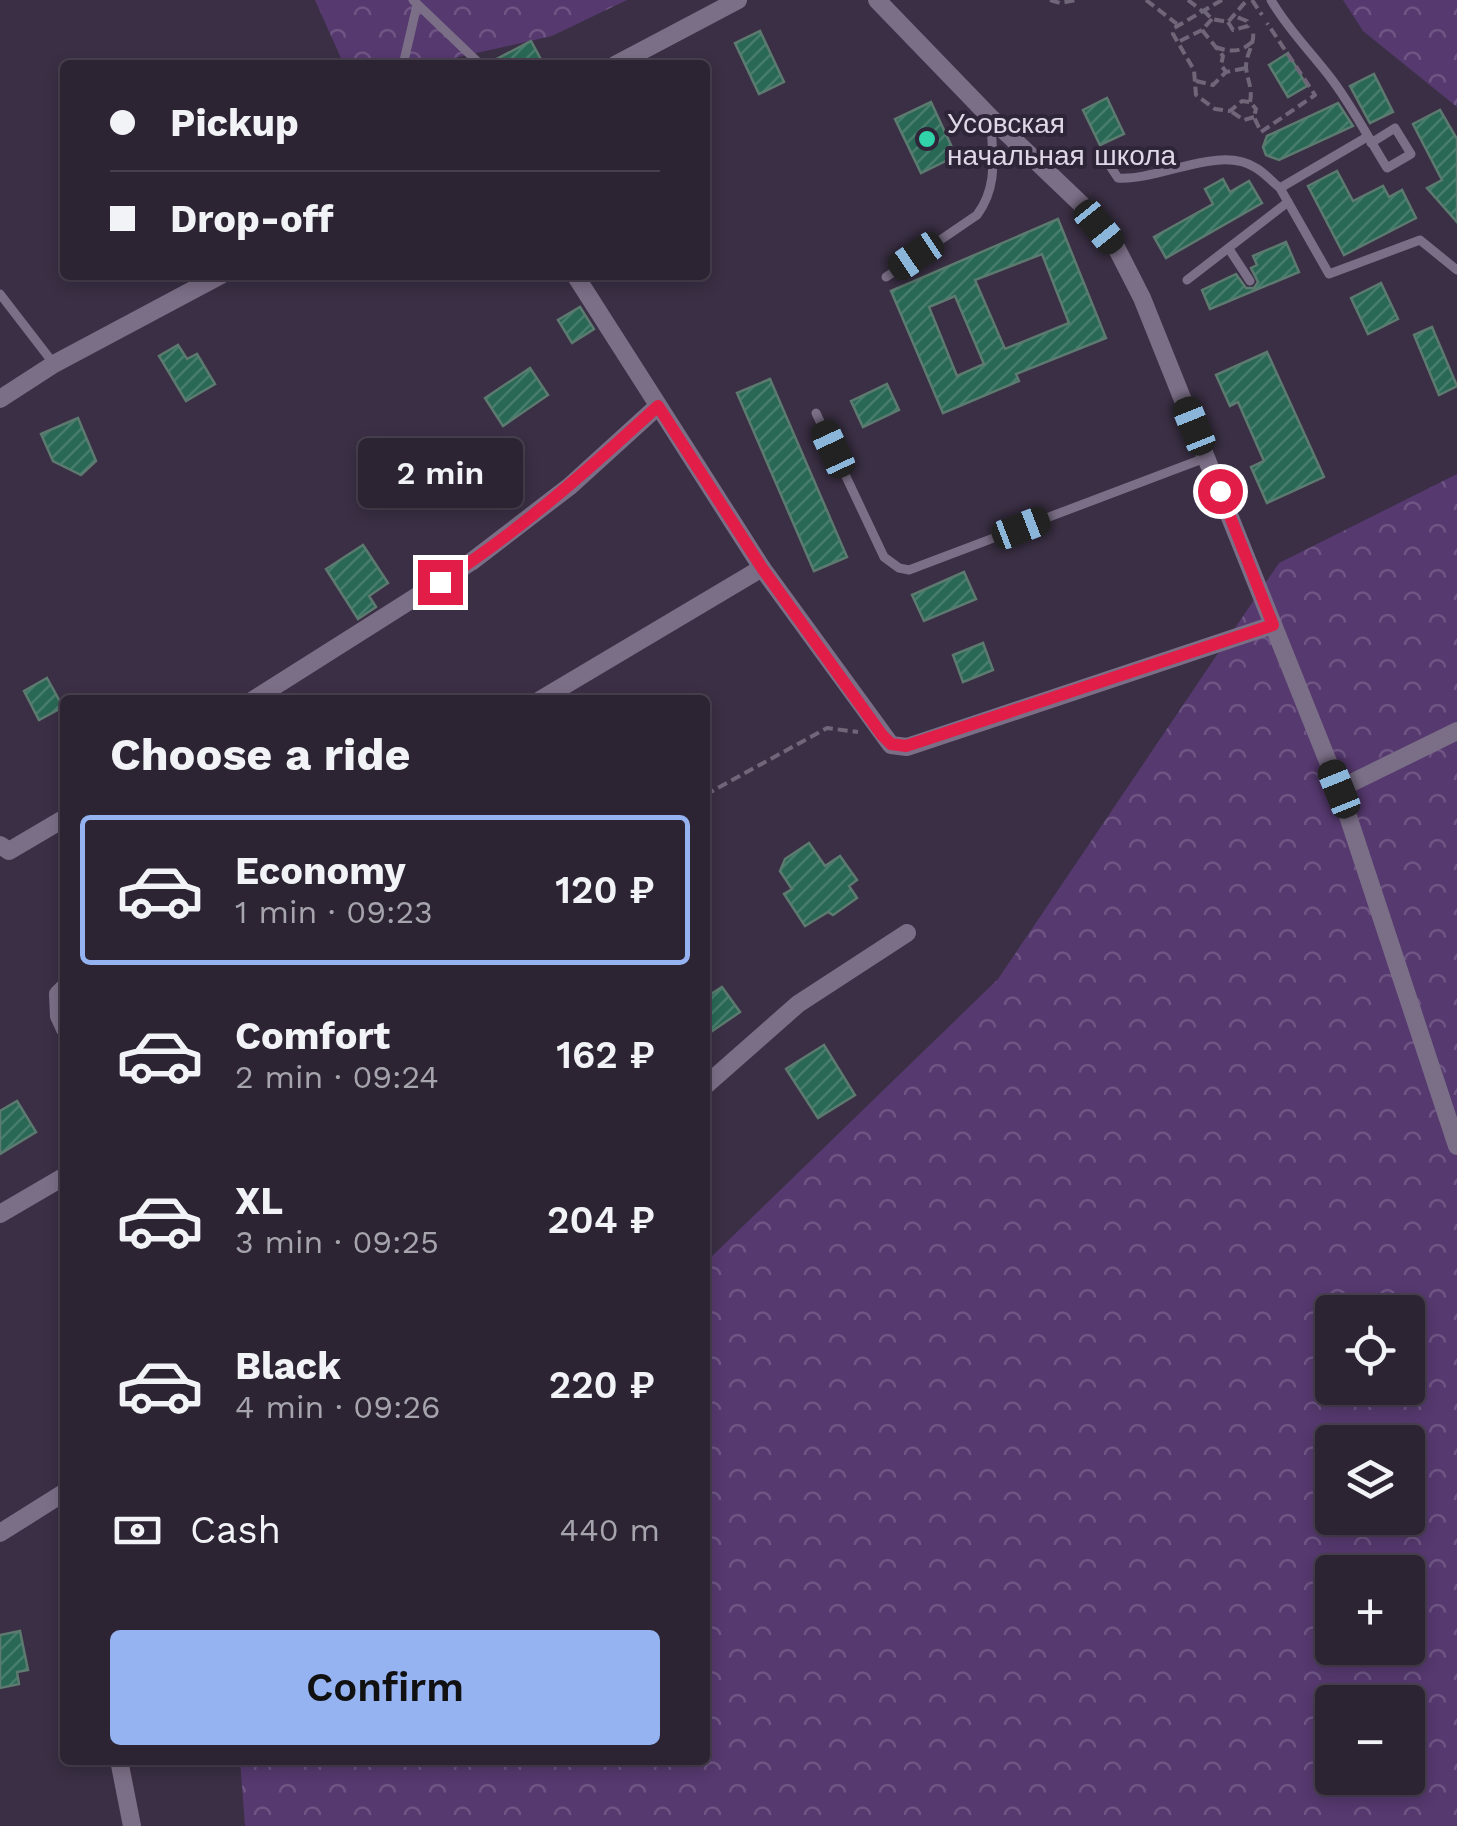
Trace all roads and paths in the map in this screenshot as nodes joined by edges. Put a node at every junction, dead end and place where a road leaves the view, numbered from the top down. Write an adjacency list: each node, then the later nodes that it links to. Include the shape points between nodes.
1 (738, 0): 26 (street)
2 (877, 0): 33 (street)
3 (1050, 0): 4 (path)
4 (1076, 0)
5 (1146, 0): 17 (path)
6 (1188, 0): 12 (path)
7 (1222, 0): 10 (path)
8 (1250, 0): 13 (path); 16 (path)
9 (1271, 0): 34 (lane)
10 (1211, 2): 12 (path)
11 (415, 3): 24 (lane); 25 (lane)
12 (1203, 11): 14 (path); 17 (path)
13 (1236, 16): 15 (path); 18 (path)
14 (1212, 19): 15 (path); 19 (path)
15 (1228, 22): 18 (path, via 1233,30)
16 (1268, 24): 20 (path); 32 (path, via 1315,95 1261,132)
17 (1178, 25): 22 (path, via 1173,34)
18 (1248, 26): 20 (path)
19 (1202, 30): 22 (path); 23 (path)
20 (1253, 31): 21 (path)
21 (1255, 39): 23 (path, via 1230,52); 27 (path)
22 (1179, 42): 29 (path)
23 (1212, 46): 28 (path)
24 (403, 60)
25 (476, 60)
26 (624, 60)
27 (1246, 68): 28 (path); 30 (path)
28 (1226, 72): 29 (path, via 1213,85)
29 (1194, 80): 31 (path, via 1204,103)
30 (1250, 102): 31 (path); 32 (path)
31 (1230, 111): 32 (path, via 1244,120)
32 (1254, 116)
33 (991, 118): 40 (lane, via 993,186 985,204); 50 (street, via 1081,204 1117,249)
34 (1369, 140): 34 (lane, via 1396,128 1411,154 1386,168); 36 (lane)
35 (1104, 157): 36 (lane, via 1118,178 1138,180 1212,159 1253,165)
36 (1280, 188): 37 (lane)
37 (1288, 202): 38 (lane); 39 (lane, via 1329,274 1420,240)
38 (1230, 249): 43 (lane); 44 (lane)
39 (1457, 270)
40 (886, 277)
41 (212, 280): 46 (street)
42 (578, 280): 48 (street)
43 (1187, 280)
44 (1250, 281)
45 (0, 294): 46 (lane)
46 (54, 364): 47 (street)
47 (0, 398)
48 (658, 406): 51 (street); 53 (street, via 472,562)
49 (816, 412): 50 (lane, via 884,557 910,570)
50 (1207, 457): 52 (street)
51 (762, 568): 54 (street); 56 (street)
52 (1273, 625): 56 (street, via 906,746); 57 (street)
53 (260, 695)
54 (548, 695)
55 (1457, 732): 57 (street)
56 (882, 735): 58 (path, via 826,728)
57 (1339, 789): 65 (street)
58 (710, 792)
59 (60, 821): 60 (street, via 8,852)
60 (0, 845)
61 (907, 933): 64 (street, via 798,1004)
62 (60, 992): 63 (street)
63 (60, 1018)
64 (710, 1082)
65 (1457, 1146)
66 (60, 1178): 67 (street)
67 (2, 1207)
68 (60, 1495): 69 (street)
69 (0, 1533)
70 (120, 1765): 71 (street)
71 (132, 1826)

